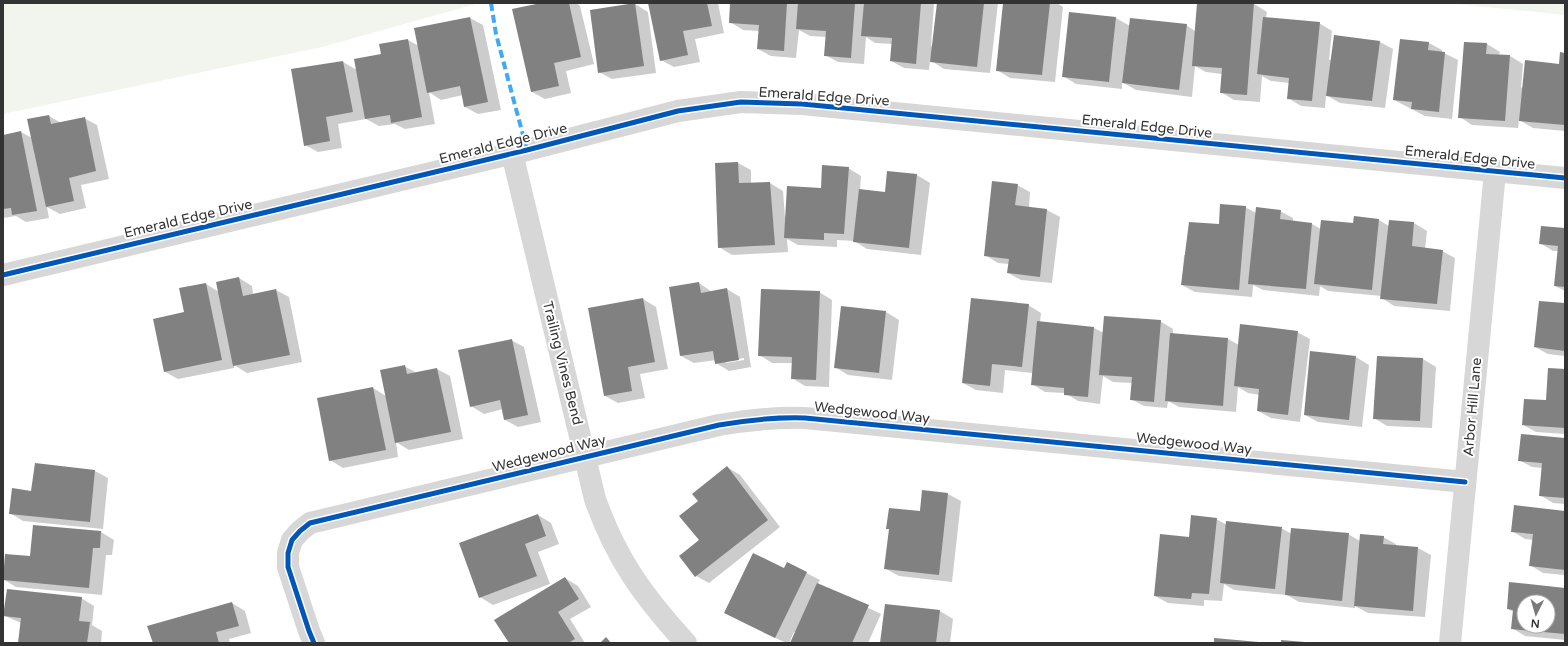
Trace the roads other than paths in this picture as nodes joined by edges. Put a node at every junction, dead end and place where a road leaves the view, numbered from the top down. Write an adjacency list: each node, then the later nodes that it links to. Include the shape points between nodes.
1 (512, 153): 2 (street, Emerald Edge Drive, via 678,111 734,103 767,102); 4 (street, Emerald Edge Drive); 5 (street, Trailing Vines Bend)
2 (1495, 172): 3 (street, Emerald Edge Drive); 6 (street, Arbor Hill Lane)
3 (1565, 178)
4 (3, 275)
5 (585, 457): 6 (street, Wedgewood Way, via 719,424 787,417); 7 (street, Wedgewood Way, via 310,524 292,540 288,553 288,567); 8 (street, Trailing Vines Bend, via 603,521 619,556 639,588)
6 (1465, 482): 9 (street, Arbor Hill Lane)
7 (314, 643)
8 (686, 643)
9 (1450, 643)

